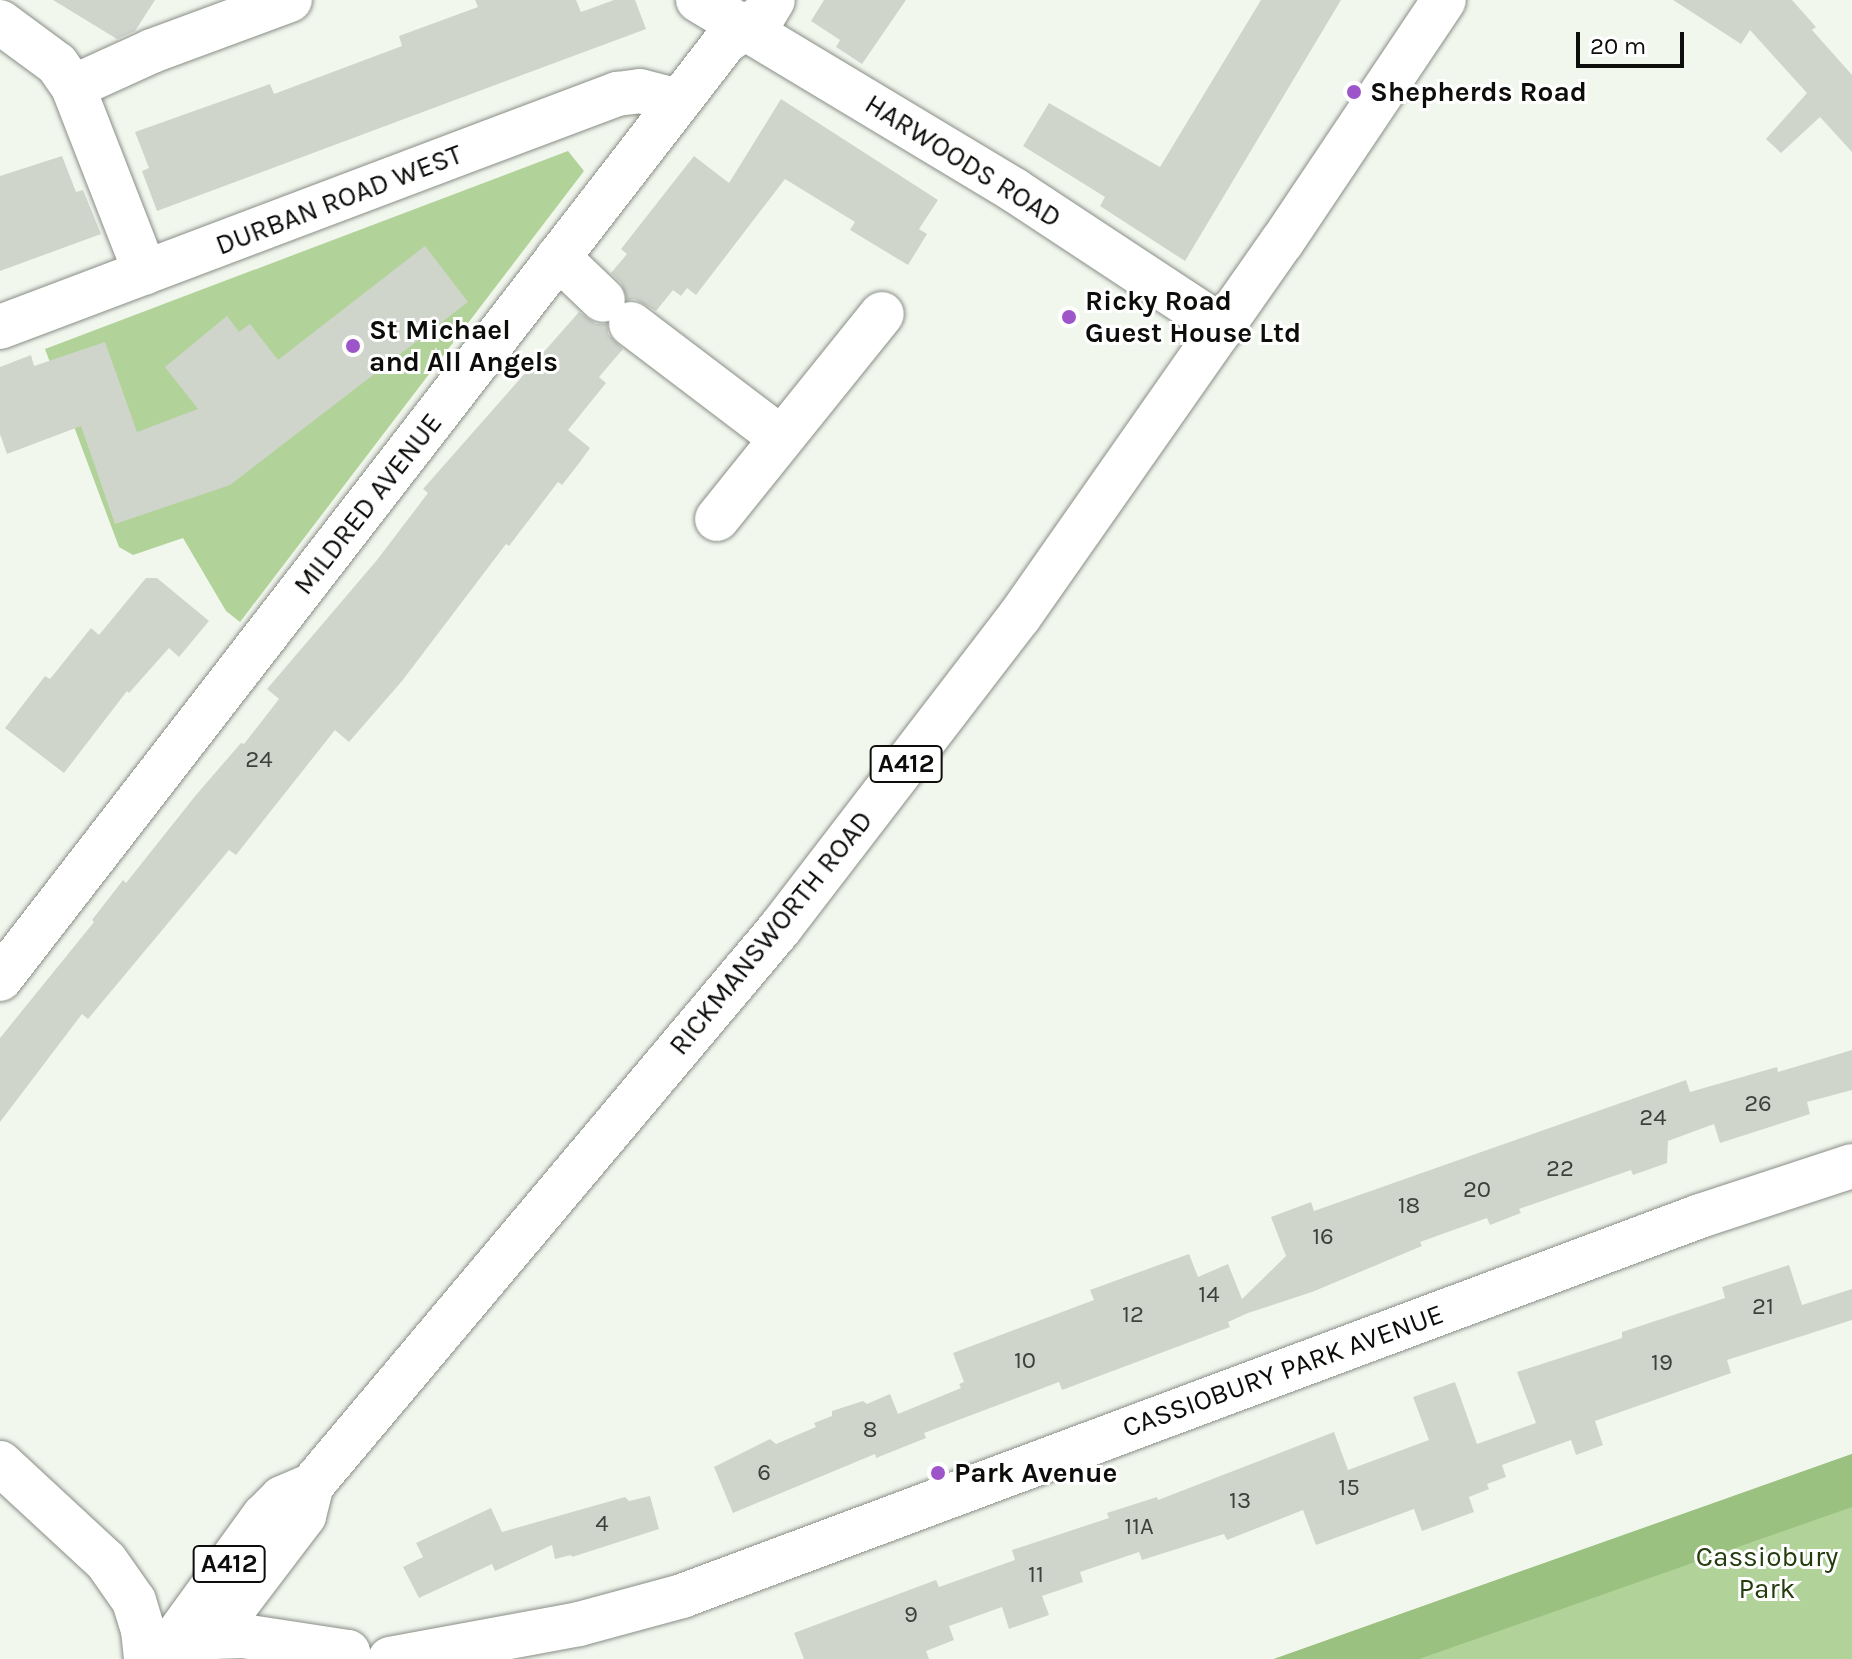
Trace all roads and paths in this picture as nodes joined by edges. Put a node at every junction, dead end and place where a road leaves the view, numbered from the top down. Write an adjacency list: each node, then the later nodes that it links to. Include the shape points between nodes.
1 (290, 0): 6 (street, via 152,51)
2 (698, 0): 4 (street, HARWOODS ROAD)
3 (1444, 0): 12 (street, RICKMANSWORTH ROAD / A412)
4 (758, 14): 7 (street, MILDRED AVENUE, via 725,42); 12 (street, HARWOODS ROAD)
5 (0, 22): 6 (street, via 57,64)
6 (73, 87): 9 (street)
7 (679, 101): 8 (street, MILDRED AVENUE); 9 (street, DURBAN ROAD WEST, via 640,91 617,94)
8 (558, 257): 13 (street, via 617,312); 15 (street, MILDRED AVENUE)
9 (145, 272): 11 (street, DURBAN ROAD WEST)
10 (882, 314): 13 (street)
11 (0, 327)
12 (1223, 328): 18 (street, RICKMANSWORTH ROAD / A412, via 1019,617 781,927 312,1485 304,1516)
13 (781, 438): 14 (street)
14 (717, 519)
15 (0, 979)
16 (1852, 1166): 20 (street, CASSIOBURY PARK AVENUE, via 1700,1216 682,1596 579,1624)
17 (0, 1463): 18 (street, via 106,1561 134,1601 143,1630)
18 (176, 1654): 19 (street, via 243,1636 348,1652)
19 (348, 1659)
20 (390, 1659)

